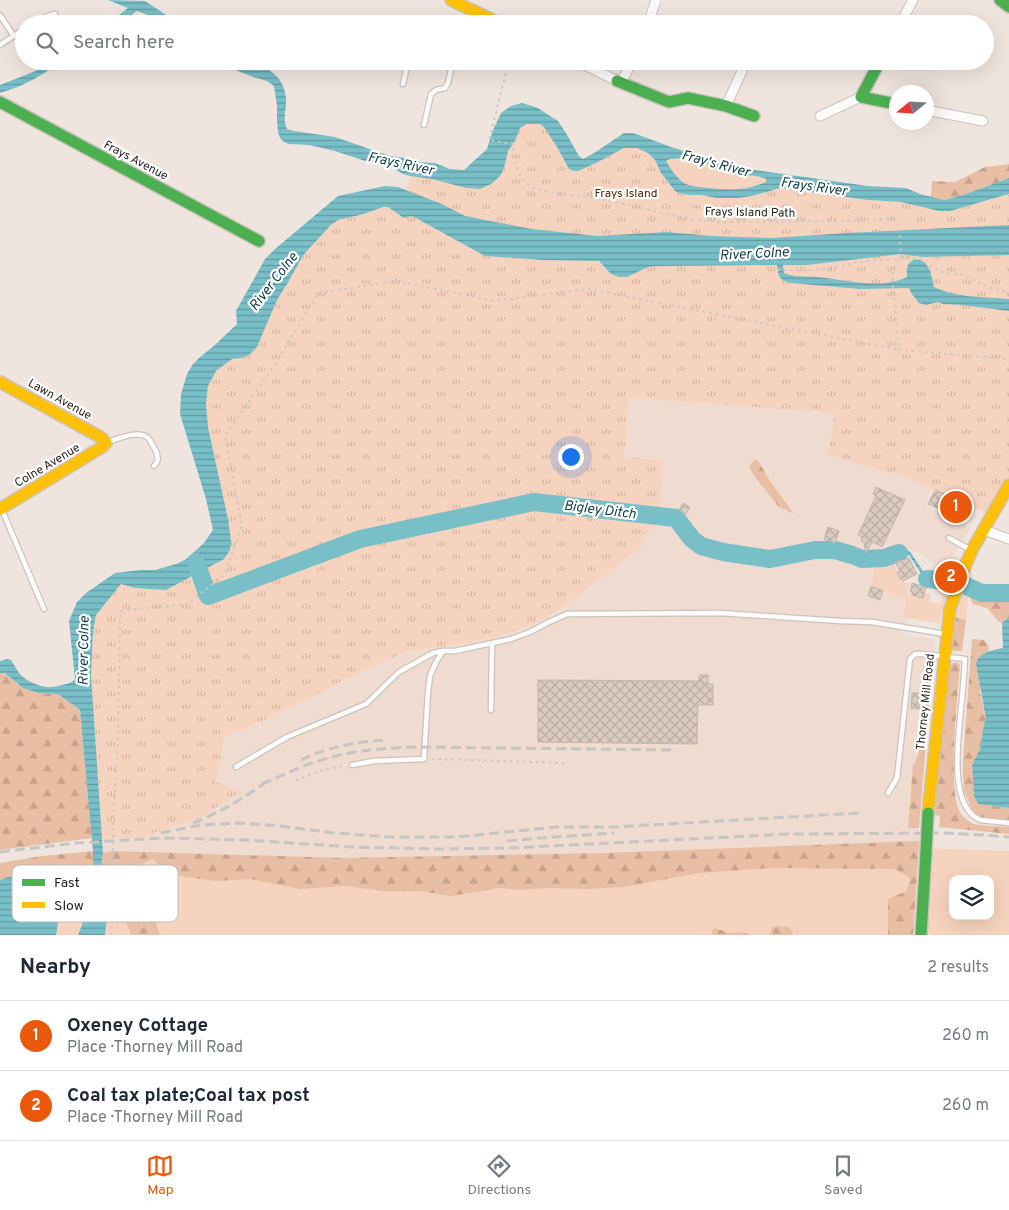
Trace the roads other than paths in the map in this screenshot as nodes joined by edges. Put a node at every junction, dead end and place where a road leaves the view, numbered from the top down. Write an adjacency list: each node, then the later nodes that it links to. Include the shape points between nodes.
1 (656, 0): 10 (street)
2 (913, 0): 11 (street)
3 (1000, 0): 5 (street)
4 (457, 1): 9 (street)
5 (1009, 7)
6 (0, 14): 12 (lane)
7 (55, 14): 8 (lane)
8 (51, 15)
9 (476, 15)
10 (651, 15)
11 (905, 15)
12 (14, 35): 13 (lane)
13 (0, 45)
14 (406, 70): 21 (lane)
15 (451, 70): 30 (lane, via 445,88 430,94)
16 (595, 70): 20 (street)
17 (628, 70): 20 (street, via 623,79)
18 (875, 70): 22 (street)
19 (742, 71): 25 (street)
20 (617, 81): 25 (street, via 669,102 688,98)
21 (403, 84)
22 (861, 97): 24 (street); 28 (street)
23 (3, 103): 31 (street, Frays Avenue)
24 (889, 103)
25 (726, 106): 27 (street)
26 (934, 112): 29 (street)
27 (754, 116)
28 (820, 116)
29 (983, 121)
30 (424, 125)
31 (259, 242)
32 (0, 382): 33 (street, Lawn Avenue)
33 (105, 442): 34 (lane, via 140,434 147,437 158,457); 36 (street, Colne Avenue, via 102,447)
34 (154, 466)
35 (1009, 485): 37 (street, Thorney Mill Road)
36 (1, 509): 41 (lane)
37 (984, 530): 39 (street); 40 (street, Thorney Mill Road)
38 (949, 538): 40 (lane)
39 (1009, 539)
40 (972, 550): 42 (street, Thorney Mill Road, via 950,609)
41 (44, 609)
42 (946, 634): 43 (lane, via 872,622 720,614 567,614 530,632); 45 (street, Thorney Mill Road)
43 (492, 643): 44 (lane); 46 (lane)
44 (443, 651): 47 (lane, via 430,676 424,759); 48 (lane, via 433,652 399,672 366,704 287,737)
45 (944, 656): 49 (lane, via 915,654 910,659 897,778); 50 (lane, via 965,659 958,739 957,773 961,795 976,818); 51 (street, Thorney Mill Road, bridge, via 928,813)
46 (491, 710)
47 (352, 764)
48 (236, 767)
49 (888, 793)
50 (1009, 823)
51 (921, 935)

